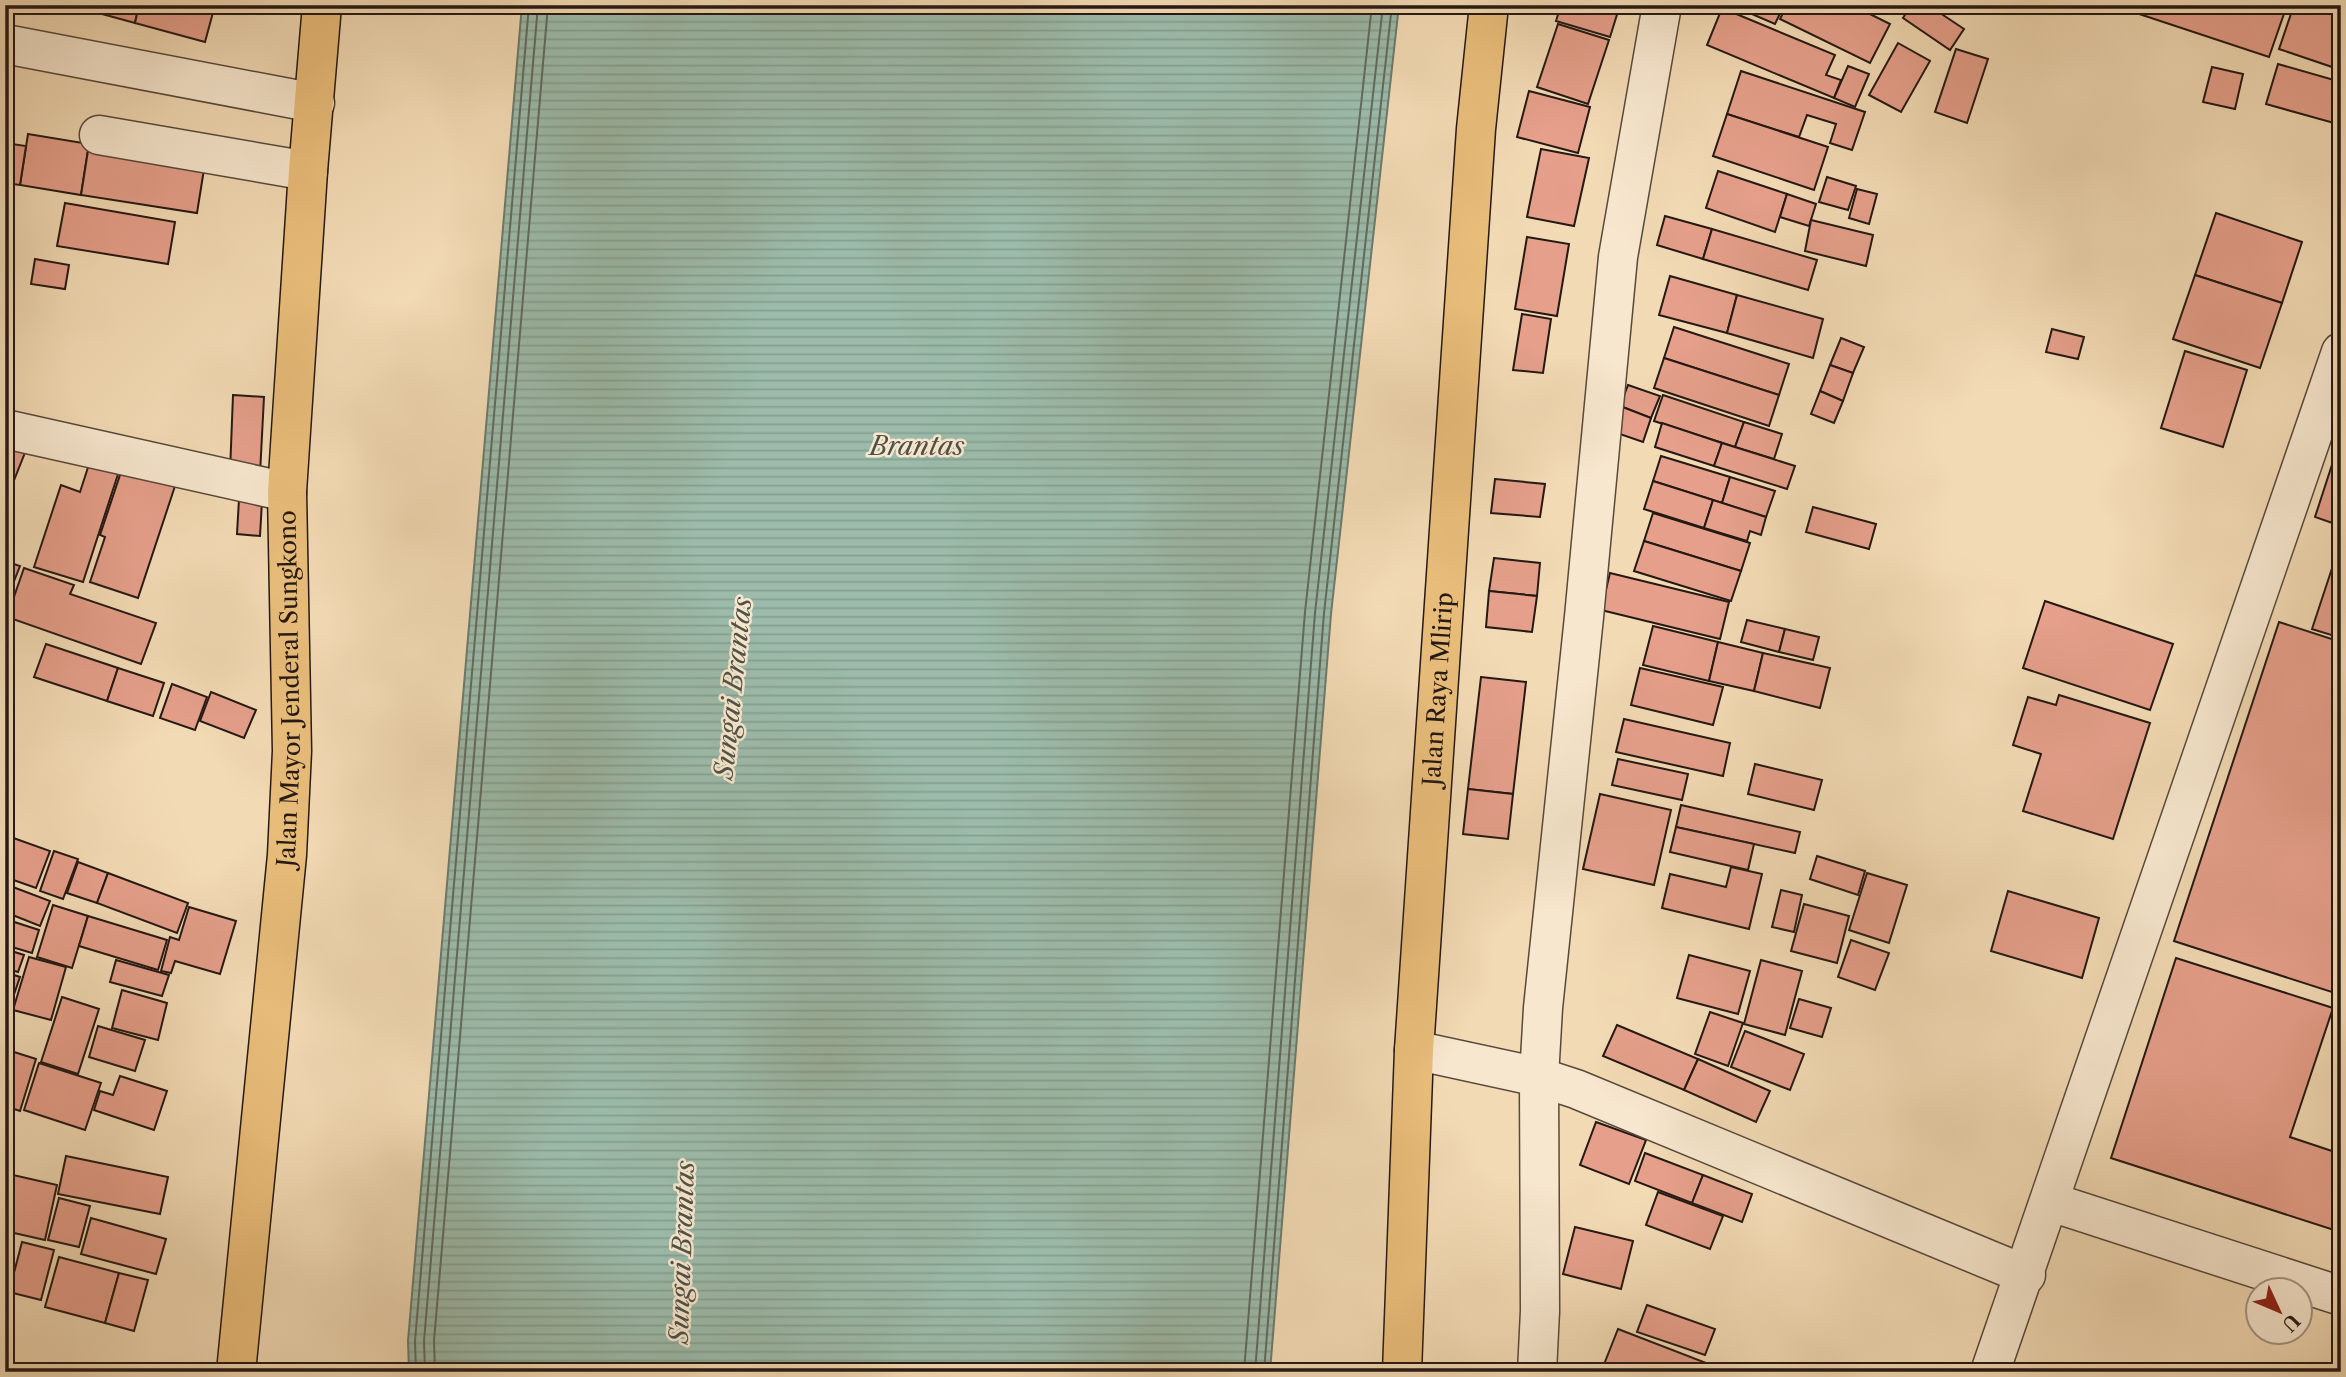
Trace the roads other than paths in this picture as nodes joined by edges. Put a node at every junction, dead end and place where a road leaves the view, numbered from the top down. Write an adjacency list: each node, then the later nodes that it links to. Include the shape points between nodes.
1 (322, 5): 5 (main road, Jalan Mayor Jenderal Sungkono)
2 (1489, 5): 11 (main road, Jalan Raya Mlirip, via 1475,143)
3 (1662, 5): 12 (street, via 1618,257)
4 (5, 44): 5 (street)
5 (315, 103): 7 (main road, Jalan Mayor Jenderal Sungkono)
6 (99, 135): 7 (street)
7 (308, 171): 10 (main road, Jalan Mayor Jenderal Sungkono)
8 (2341, 352): 13 (street)
9 (5, 429): 10 (street)
10 (287, 492): 16 (main road, Jalan Mayor Jenderal Sungkono, via 292,751 287,855)
11 (1414, 1050): 12 (street); 17 (main road, Jalan Raya Mlirip)
12 (1539, 1077): 14 (street); 18 (street)
13 (2051, 1202): 14 (street); 15 (street)
14 (2025, 1275): 19 (street)
15 (2341, 1296)
16 (236, 1372)
17 (1402, 1372)
18 (1538, 1372)
19 (1990, 1372)

